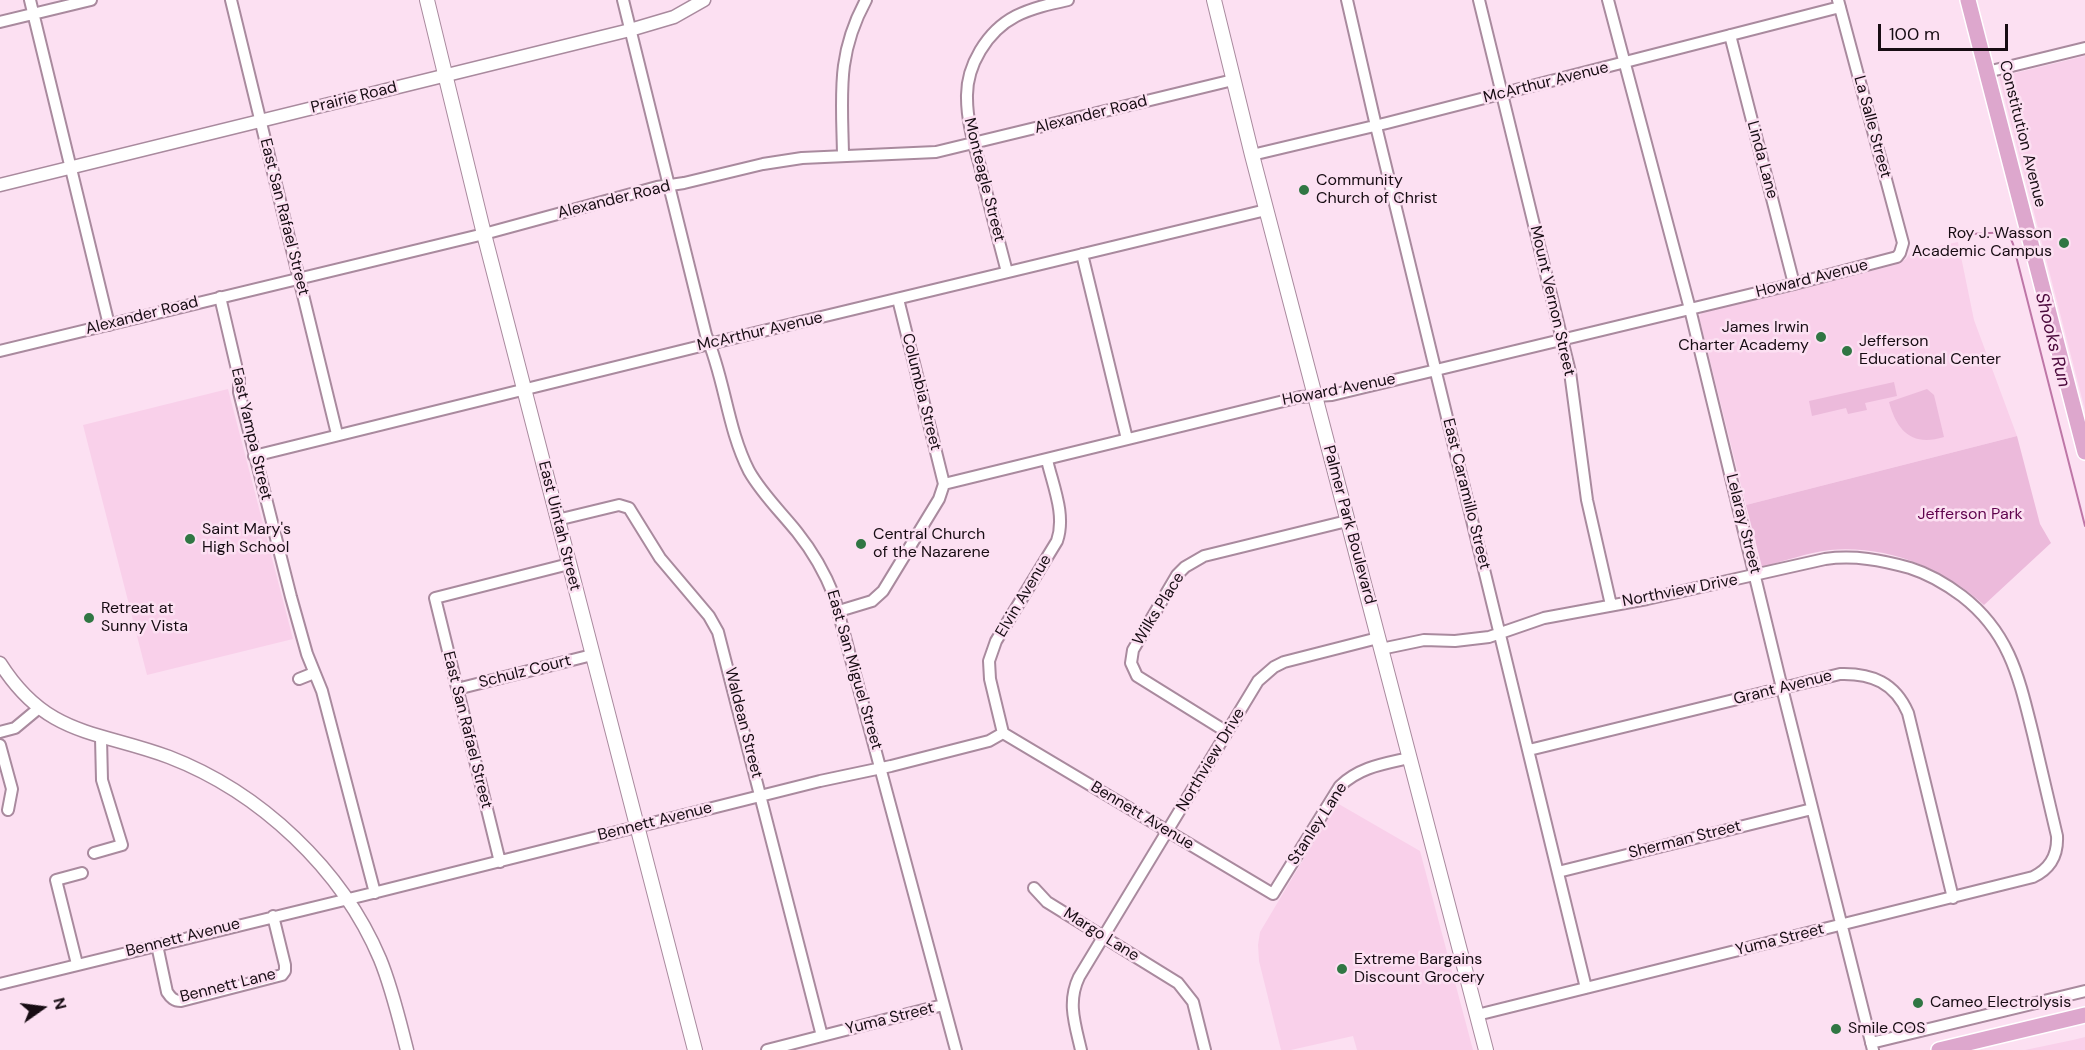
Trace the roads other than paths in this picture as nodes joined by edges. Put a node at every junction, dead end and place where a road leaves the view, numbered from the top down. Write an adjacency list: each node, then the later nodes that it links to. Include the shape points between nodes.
1 (30, 0): 15 (street)
2 (91, 0): 15 (street)
3 (231, 0): 25 (street, East San Rafael Street)
4 (427, 0): 22 (main road, East Uintah Street)
5 (623, 0): 17 (street, East San Miguel Street)
6 (704, 0): 17 (street, Prairie Road, via 674,17)
7 (866, 0): 28 (street, via 850,34 842,72)
8 (1068, 0): 27 (street, Monteagle Street, via 1014,17 984,45 967,89)
9 (1214, 0): 23 (main road, Palmer Park Boulevard)
10 (1347, 0): 26 (street, East Caramillo Street)
11 (1479, 0): 24 (street, Mount Vernon Street)
12 (1608, 0): 20 (street, Lelaray Street)
13 (1968, 0): 21 (main road, Constitution Avenue)
14 (1839, 4): 18 (street, McArthur Avenue); 35 (street, La Salle Street, via 1903,243)
15 (33, 14): 16 (street); 30 (street)
16 (0, 22)
17 (630, 30): 22 (street, Prairie Road); 32 (street, East San Miguel Street)
18 (1730, 35): 20 (street, McArthur Avenue); 39 (street, Linda Lane)
19 (2085, 48): 21 (street)
20 (1624, 63): 24 (street, McArthur Avenue); 42 (street, Lelaray Street)
21 (1987, 72): 52 (main road, Constitution Avenue)
22 (445, 76): 25 (street, Prairie Road); 34 (main road, East Uintah Street)
23 (1233, 80): 27 (street, Alexander Road); 29 (main road, Palmer Park Boulevard)
24 (1502, 94): 26 (street, McArthur Avenue); 44 (street, Mount Vernon Street)
25 (260, 121): 30 (street, Prairie Road); 38 (street, East San Rafael Street)
26 (1376, 126): 29 (street, McArthur Avenue); 47 (street, East Caramillo Street)
27 (974, 144): 28 (street, Alexander Road, via 936,152); 37 (street, Monteagle Street)
28 (843, 155): 32 (street, Alexander Road, via 764,164)
29 (1252, 155): 33 (main road, Palmer Park Boulevard)
30 (71, 167): 31 (street, Prairie Road); 43 (street)
31 (0, 185)
32 (670, 185): 34 (street, Alexander Road); 45 (street, East San Miguel Street)
33 (1266, 210): 36 (street, McArthur Avenue); 49 (main road, Palmer Park Boulevard)
34 (484, 234): 38 (street, Alexander Road); 48 (main road, East Uintah Street)
35 (1900, 253): 39 (street, Howard Avenue, via 1892,259)
36 (1082, 254): 37 (street, McArthur Avenue); 51 (street)
37 (1007, 272): 41 (street, McArthur Avenue)
38 (298, 279): 40 (street, Alexander Road); 50 (street, East San Rafael Street)
39 (1794, 284): 42 (street, Howard Avenue)
40 (220, 297): 43 (street, Alexander Road); 53 (street, East Yampa Street)
41 (898, 299): 45 (street, McArthur Avenue); 55 (street, Columbia Street)
42 (1690, 309): 44 (street, Howard Avenue); 59 (street, Lelaray Street)
43 (109, 324): 46 (street, Alexander Road)
44 (1562, 340): 47 (street, Howard Avenue); 60 (street, Mount Vernon Street, via 1587,500)
45 (709, 344): 48 (street, McArthur Avenue); 61 (street, East San Miguel Street, via 744,459 765,495 815,557)
46 (0, 351)
47 (1435, 370): 49 (street, Howard Avenue); 62 (street, East Caramillo Street)
48 (524, 390): 50 (street, McArthur Avenue); 56 (main road, East Uintah Street)
49 (1316, 397): 51 (street, Howard Avenue); 57 (main road, Palmer Park Boulevard)
50 (337, 434): 53 (street, McArthur Avenue)
51 (1127, 439): 54 (street, Howard Avenue)
52 (2085, 452)
53 (254, 456): 66 (street, East Yampa Street)
54 (1047, 460): 55 (street, Howard Avenue); 73 (street, Elvin Avenue, via 1061,518 1060,532 996,641 989,661)
55 (944, 484): 61 (street, via 939,499 883,591 872,601)
56 (557, 520): 58 (main road, East Uintah Street); 79 (street, Waldean Street, via 620,505 634,512 660,558 718,632)
57 (1347, 521): 63 (main road, Palmer Park Boulevard); 72 (street, Wilks Place, via 1193,561 1178,575 1139,637 1131,657 1137,676)
58 (569, 564): 64 (main road, East Uintah Street); 69 (street, East San Rafael Street, via 435,598)
59 (1756, 576): 60 (street, Northview Drive); 68 (street, Lelaray Street); 84 (street, Northview Drive, via 1825,559 1870,558 1920,571 1970,602 1992,624 2016,669)
60 (1611, 605): 62 (street, Northview Drive, via 1544,618)
61 (839, 610): 78 (street, East San Miguel Street)
62 (1500, 633): 63 (street, Northview Drive, via 1455,641); 76 (street, East Caramillo Street)
63 (1380, 643): 72 (street, Northview Drive, via 1274,667 1258,681); 77 (main road, Palmer Park Boulevard)
64 (592, 655): 69 (street, Schulz Court); 82 (main road, East Uintah Street)
65 (0, 663): 70 (street, via 20,691)
66 (314, 673): 67 (street); 90 (street, East Yampa Street)
67 (298, 679)
68 (1782, 688): 76 (street, Grant Avenue); 80 (street, Lelaray Street); 92 (street, Grant Avenue, via 1852,673 1875,678 1896,692 1908,713)
69 (458, 689): 86 (street, East San Rafael Street)
70 (39, 708): 71 (street, via 15,728); 74 (street)
71 (0, 732)
72 (1227, 732): 83 (street, Northview Drive)
73 (1003, 733): 78 (street, Bennett Avenue, via 989,741); 83 (street, Bennett Avenue)
74 (101, 738): 85 (street, via 102,780 123,845); 93 (street, via 170,758 235,791 293,836)
75 (0, 745): 81 (street, via 12,789)
76 (1529, 750): 87 (street, East Caramillo Street)
77 (1409, 758): 91 (street, Stanley Lane, via 1355,773 1340,786); 103 (main road, Palmer Park Boulevard)
78 (880, 767): 79 (street, Bennett Avenue); 102 (street, East San Miguel Street)
79 (762, 795): 82 (street, Bennett Avenue); 105 (street, Waldean Street)
80 (1812, 809): 87 (street, Sherman Street); 95 (street, Lelaray Street)
81 (8, 810)
82 (636, 827): 86 (street, Bennett Avenue); 108 (main road, East Uintah Street)
83 (1168, 832): 91 (street, Bennett Avenue); 96 (street, Northview Drive)
84 (2057, 836): 92 (street, Yuma Street, via 2055,856 2043,872)
85 (94, 853)
86 (500, 862): 90 (street, Bennett Avenue)
87 (1558, 872): 100 (street, East Caramillo Street)
88 (82, 873): 98 (street, via 56,880)
89 (1034, 888): 96 (street, Margo Lane, via 1047,902)
90 (375, 893): 93 (street, Bennett Avenue)
91 (1273, 894)
92 (1953, 898): 95 (street, Yuma Street)
93 (348, 899): 94 (street, Bennett Avenue); 107 (street, via 390,985)
94 (273, 916): 97 (street, Bennett Avenue); 97 (street, Bennett Lane, via 285,965 282,975 192,999 176,1001 167,992)
95 (1841, 924): 100 (street, Yuma Street); 106 (street, Lelaray Street)
96 (1103, 936): 111 (street, Northview Drive, via 1072,995); 112 (street, Margo Lane, via 1184,989 1193,1002)
97 (157, 945): 98 (street, Bennett Avenue)
98 (77, 964): 99 (street, Bennett Avenue)
99 (0, 984)
100 (1586, 987): 103 (street, Yuma Street)
101 (2085, 991): 106 (street)
102 (943, 1005): 105 (street, Yuma Street); 110 (street, East San Miguel Street)
103 (1477, 1015): 113 (main road, Palmer Park Boulevard)
104 (2085, 1015): 114 (main road)
105 (822, 1036): 109 (street, Yuma Street)
106 (1872, 1046)
107 (407, 1050)
108 (695, 1050)
109 (767, 1050)
110 (956, 1050)
111 (1081, 1050)
112 (1205, 1050)
113 (1486, 1050)
114 (1939, 1050)

